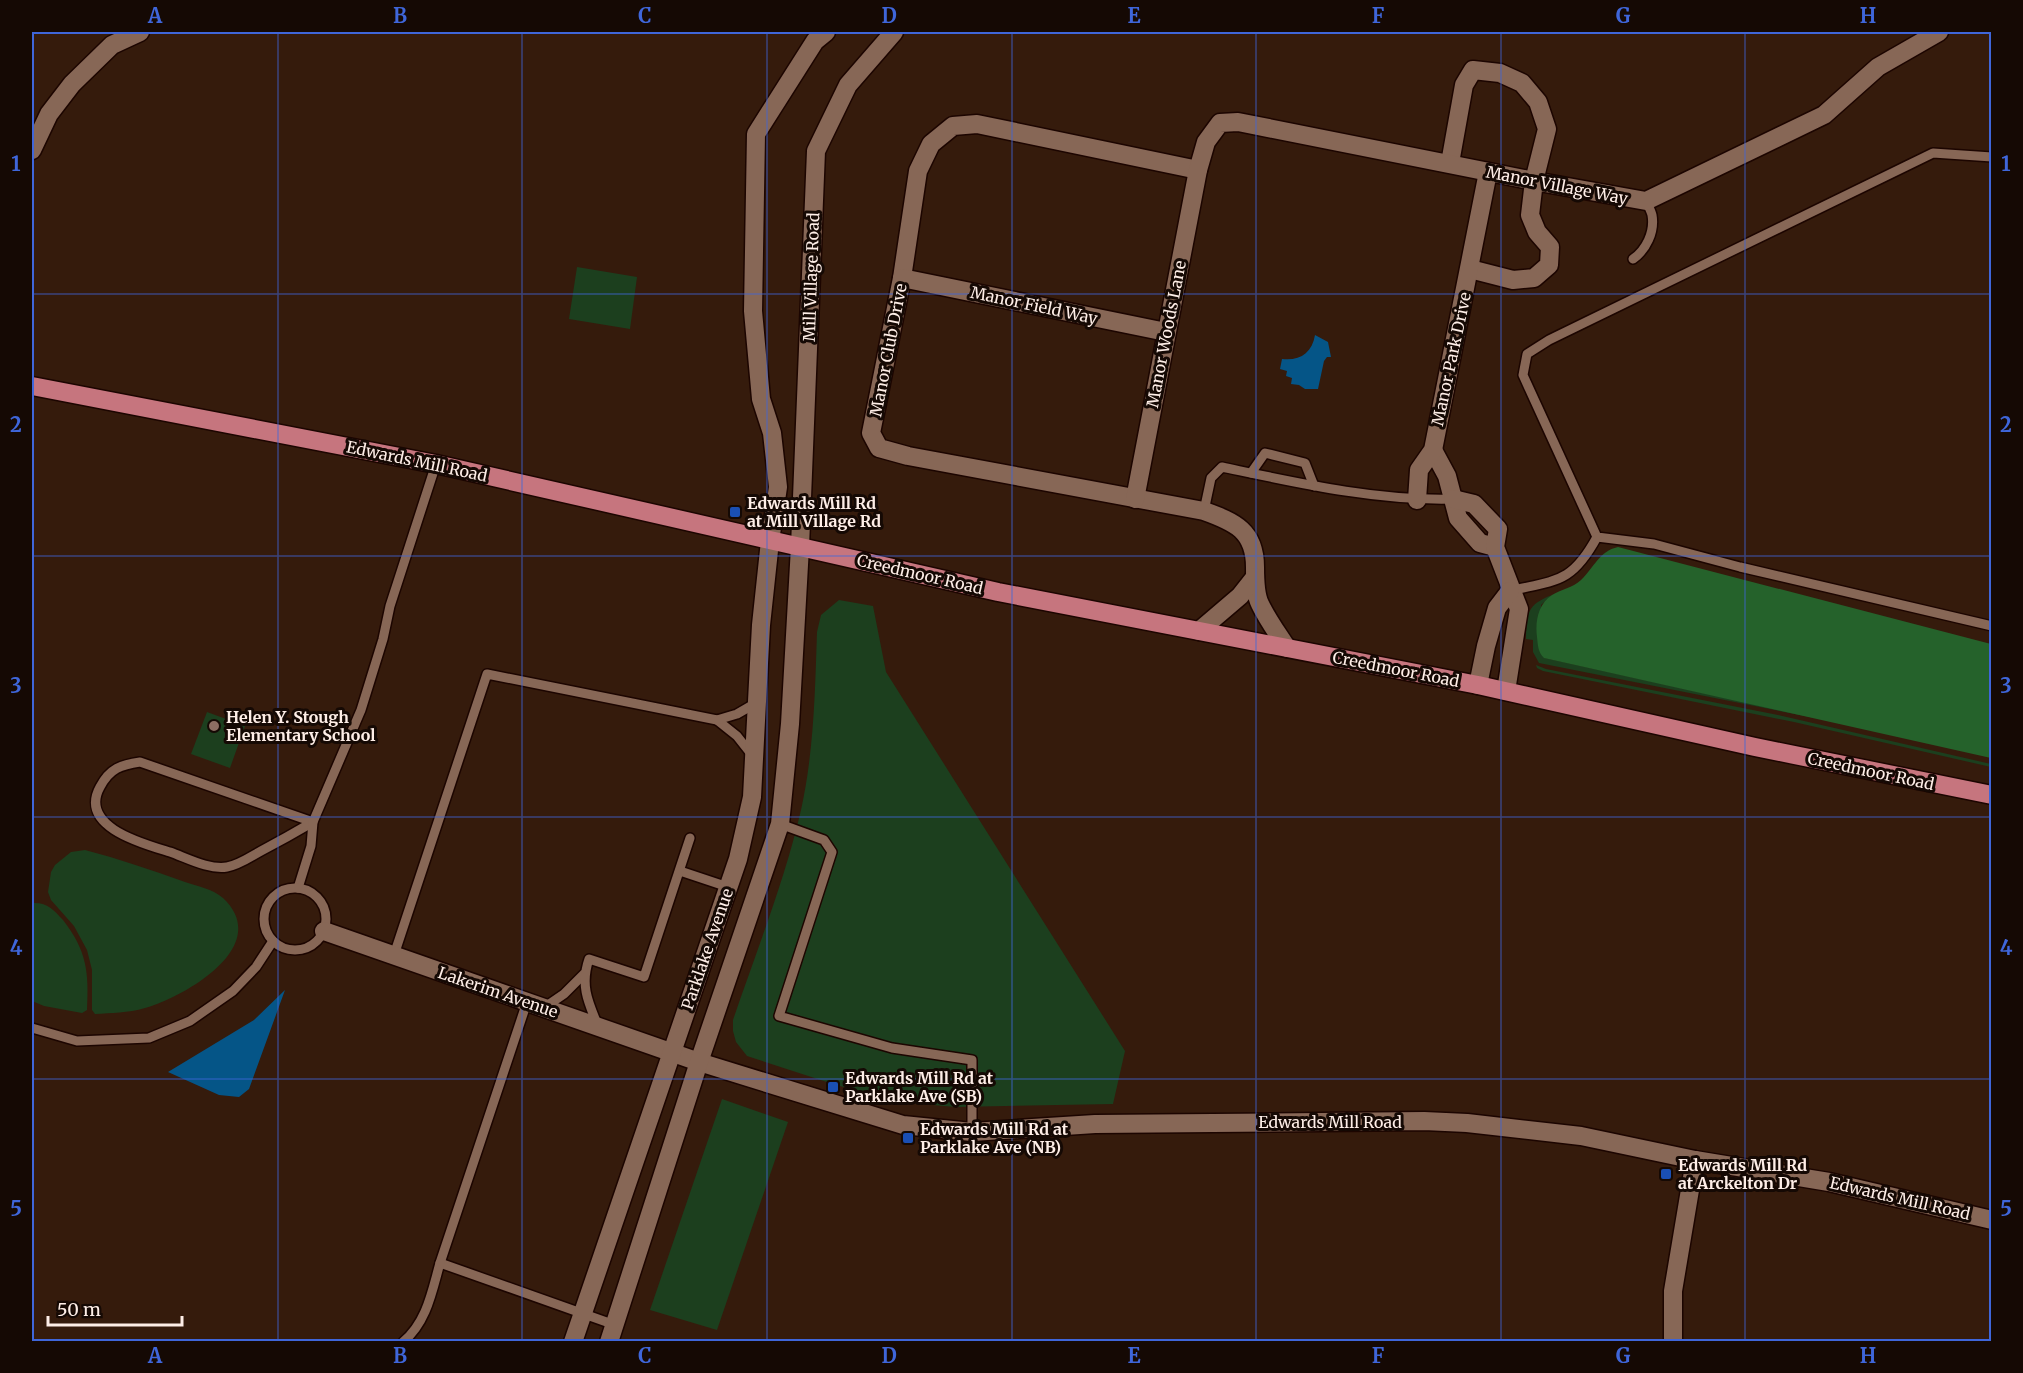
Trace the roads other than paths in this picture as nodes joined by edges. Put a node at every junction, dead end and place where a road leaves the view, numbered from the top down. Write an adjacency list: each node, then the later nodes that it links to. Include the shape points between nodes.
1 (140, 32): 5 (street, via 112,45 72,84 49,114)
2 (826, 32): 26 (street, via 815,41 756,134 753,311 761,399 772,432 778,487)
3 (894, 32): 27 (street, Mill Village Road, via 848,85 816,151)
4 (1939, 32): 11 (street, Manor Village Way, via 1878,67 1824,115)
5 (32, 150)
6 (1992, 157): 25 (lane, via 1933,153 1527,354 1523,375)
7 (1450, 163): 8 (street, Manor Village Way, via 1238,123 1220,123 1206,142); 9 (street, Manor Village Way); 10 (street, Manor Park Drive, via 1464,85 1473,70 1500,73 1522,83 1538,102 1547,129)
8 (1198, 170): 14 (street, Manor Club Drive, via 977,124 953,126 931,144 918,171); 15 (street, Manor Woods Lane)
9 (1488, 172): 10 (street, Manor Village Way); 13 (street, Manor Park Drive)
10 (1534, 181): 11 (street, Manor Village Way); 13 (street, Manor Park Drive, via 1530,215 1537,232 1550,247 1549,265 1534,278 1513,280)
11 (1646, 201): 12 (lane, via 1652,216 1649,237 1644,252)
12 (1633, 259)
13 (1470, 269): 17 (street, Manor Park Drive)
14 (903, 278): 15 (street, Manor Field Way); 21 (street, Manor Club Drive, via 871,433 879,448)
15 (1166, 332): 21 (street, Manor Woods Lane)
16 (32, 386): 18 (main road, Edwards Mill Road)
17 (1433, 450): 22 (street, Manor Park Drive, via 1447,476); 23 (street, Manor Park Drive, via 1419,470)
18 (436, 464): 26 (main road, Edwards Mill Road); 39 (lane, via 361,710)
19 (1251, 473): 20 (lane); 20 (lane, via 1265,453 1305,463); 24 (lane, via 1222,467 1211,478)
20 (1314, 486): 23 (lane)
21 (1135, 499): 24 (street, Manor Club Drive)
22 (1453, 499): 23 (lane); 29 (street, Manor Park Drive, via 1458,518 1480,543 1495,547)
23 (1417, 500)
24 (1204, 511): 28 (street, Manor Club Drive, via 1226,518 1245,531 1255,556)
25 (1597, 537): 29 (lane, via 1575,570 1558,580); 30 (lane, via 1675,548)
26 (770, 541): 27 (main road, Edwards Mill Road); 35 (street, Parklake Avenue)
27 (800, 547): 31 (main road, Creedmoor Road, via 998,592); 40 (street, Parklake Avenue)
28 (1255, 577): 31 (street, via 1240,596); 32 (street, Manor Club Drive, via 1259,603)
29 (1510, 591): 33 (street, via 1497,608); 34 (street, Manor Park Drive, via 1519,609)
30 (1992, 626)
31 (1199, 631): 32 (main road, Creedmoor Road)
32 (1287, 648): 33 (main road, Creedmoor Road)
33 (1478, 685): 34 (main road, Creedmoor Road)
34 (1506, 691): 38 (main road, Creedmoor Road)
35 (756, 703): 36 (lane); 37 (street, Parklake Avenue)
36 (717, 720): 37 (lane); 47 (lane, via 488,674)
37 (752, 755): 43 (street, Parklake Avenue, via 752,797)
38 (1992, 795)
39 (314, 822): 39 (lane, via 140,762 120,765 105,778 96,794 97,810 107,825 123,836 207,865 226,867 240,863); 44 (lane)
40 (780, 824): 53 (street, Parklake Avenue); 54 (lane, via 824,840 832,852 779,1016 892,1048 972,1060)
41 (690, 838): 42 (lane)
42 (680, 872): 43 (lane); 48 (lane, via 644,977 589,959)
43 (728, 887): 52 (street, Parklake Avenue)
44 (298, 888): 45 (lane, via 313,894 323,907); 46 (lane, via 279,892 267,906 264,924)
45 (324, 931): 46 (lane, via 311,946 301,950 281,947); 47 (street, Lakerim Avenue)
46 (273, 941): 51 (lane, via 233,991 190,1021 148,1038 77,1041)
47 (394, 955): 49 (street, Lakerim Avenue)
48 (584, 974): 49 (lane, via 564,994); 50 (lane, via 589,1005)
49 (536, 1005): 50 (street, Lakerim Avenue); 57 (lane)
50 (598, 1026): 52 (street, Lakerim Avenue)
51 (32, 1028)
52 (672, 1052): 53 (street, Edwards Mill Road); 58 (street, Parklake Avenue)
53 (699, 1062): 54 (street, Edwards Mill Road, via 903,1125); 59 (street, Parklake Avenue)
54 (972, 1132): 55 (street, Edwards Mill Road, via 1095,1124 1424,1121 1581,1136)
55 (1695, 1160): 56 (street, Edwards Mill Road, via 1829,1182); 62 (street, via 1673,1291)
56 (1992, 1220)
57 (440, 1263): 58 (lane); 60 (lane, via 426,1312)
58 (582, 1313): 59 (lane); 61 (street, Parklake Avenue)
59 (612, 1333)
60 (403, 1341)
61 (573, 1341)
62 (1673, 1341)

